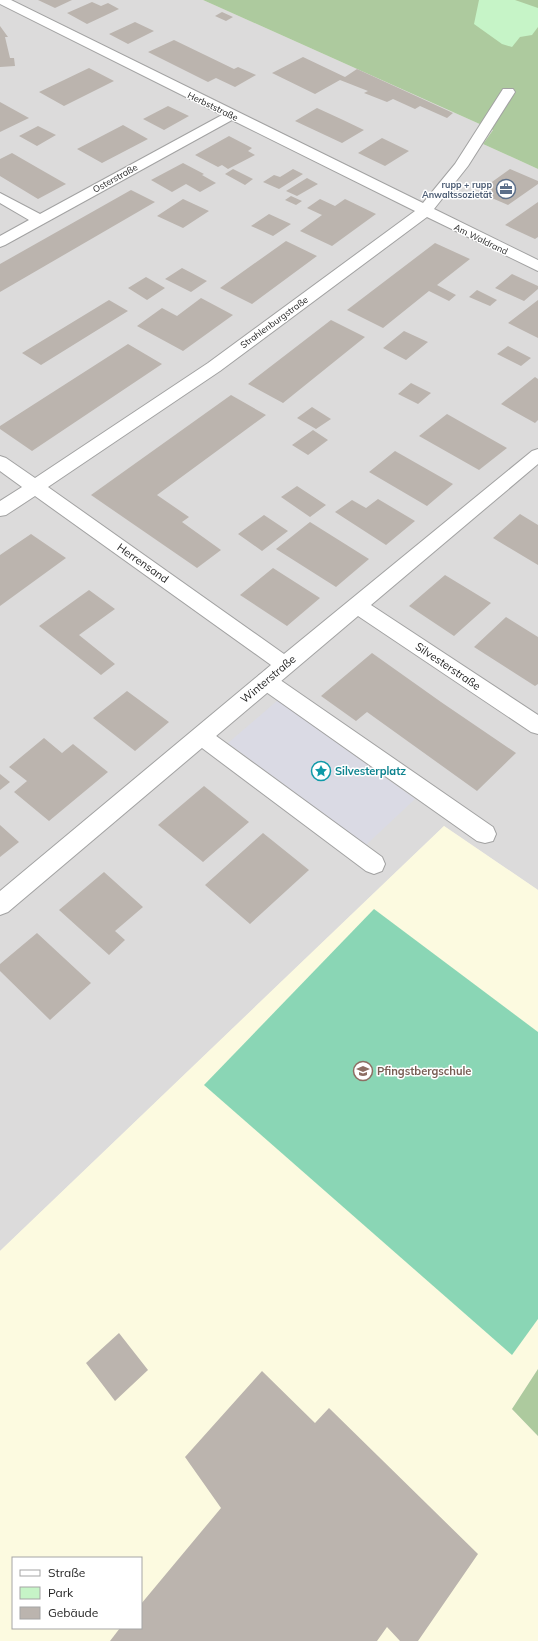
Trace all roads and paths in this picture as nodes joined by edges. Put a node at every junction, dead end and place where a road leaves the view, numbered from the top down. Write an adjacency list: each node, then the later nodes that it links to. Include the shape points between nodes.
1 (1, 0): 3 (street, Herbststraße)
2 (508, 92): 5 (street, Strahlenburgstraße, via 461,166)
3 (231, 114): 5 (street, Herbststraße); 6 (street, Osterstraße)
4 (0, 198): 6 (street)
5 (425, 211): 8 (street, Am Waldrand); 11 (street, Strahlenburgstraße, via 214,367)
6 (39, 220): 7 (street, Osterstraße)
7 (0, 242)
8 (538, 266)
9 (538, 455): 13 (street, Winterstraße)
10 (0, 462): 11 (street, Herrensand)
11 (35, 486): 12 (street, Strahlenburgstraße); 14 (street, Herrensand)
12 (0, 510)
13 (358, 606): 14 (street, Winterstraße); 16 (street, Silvesterstraße)
14 (285, 665): 15 (street, Winterstraße)
15 (266, 681): 17 (street, Winterstraße); 18 (street)
16 (538, 726)
17 (201, 736): 19 (street); 20 (street, Winterstraße)
18 (485, 834)
19 (374, 864)
20 (0, 905)

